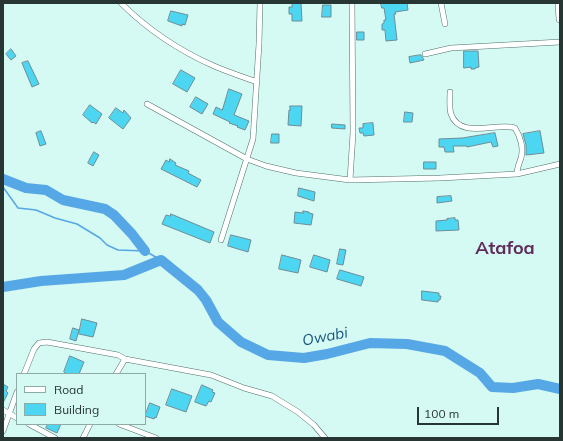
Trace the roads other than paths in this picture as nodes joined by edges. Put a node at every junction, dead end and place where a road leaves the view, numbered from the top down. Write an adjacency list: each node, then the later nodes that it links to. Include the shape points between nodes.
1 (121, 3): 10 (street, via 173,44 214,66)
2 (260, 3): 10 (street)
3 (352, 3): 16 (street, via 353,133)
4 (441, 3): 7 (street)
5 (559, 3): 6 (main road)
6 (560, 19)
7 (444, 24)
8 (560, 42): 9 (street, via 451,48)
9 (425, 54)
10 (257, 82): 13 (street, via 253,139)
11 (450, 92): 15 (street, via 451,113 456,122 463,126 474,129 515,128 522,146)
12 (147, 104): 13 (street)
13 (247, 159): 16 (street, via 296,173); 17 (street)
14 (560, 164): 15 (street)
15 (517, 174): 16 (street)
16 (350, 180)
17 (221, 240)
18 (125, 359): 19 (street, via 48,342 39,343); 20 (street); 31 (street, via 211,376 272,396 298,412)
19 (24, 373)
20 (117, 373)
21 (16, 394): 22 (street)
22 (6, 412): 23 (street); 27 (street)
23 (16, 417)
24 (31, 425): 28 (street)
25 (90, 425): 29 (street)
26 (122, 425): 30 (street)
27 (3, 431)
28 (55, 438)
29 (84, 438)
30 (156, 438)
31 (326, 438)

